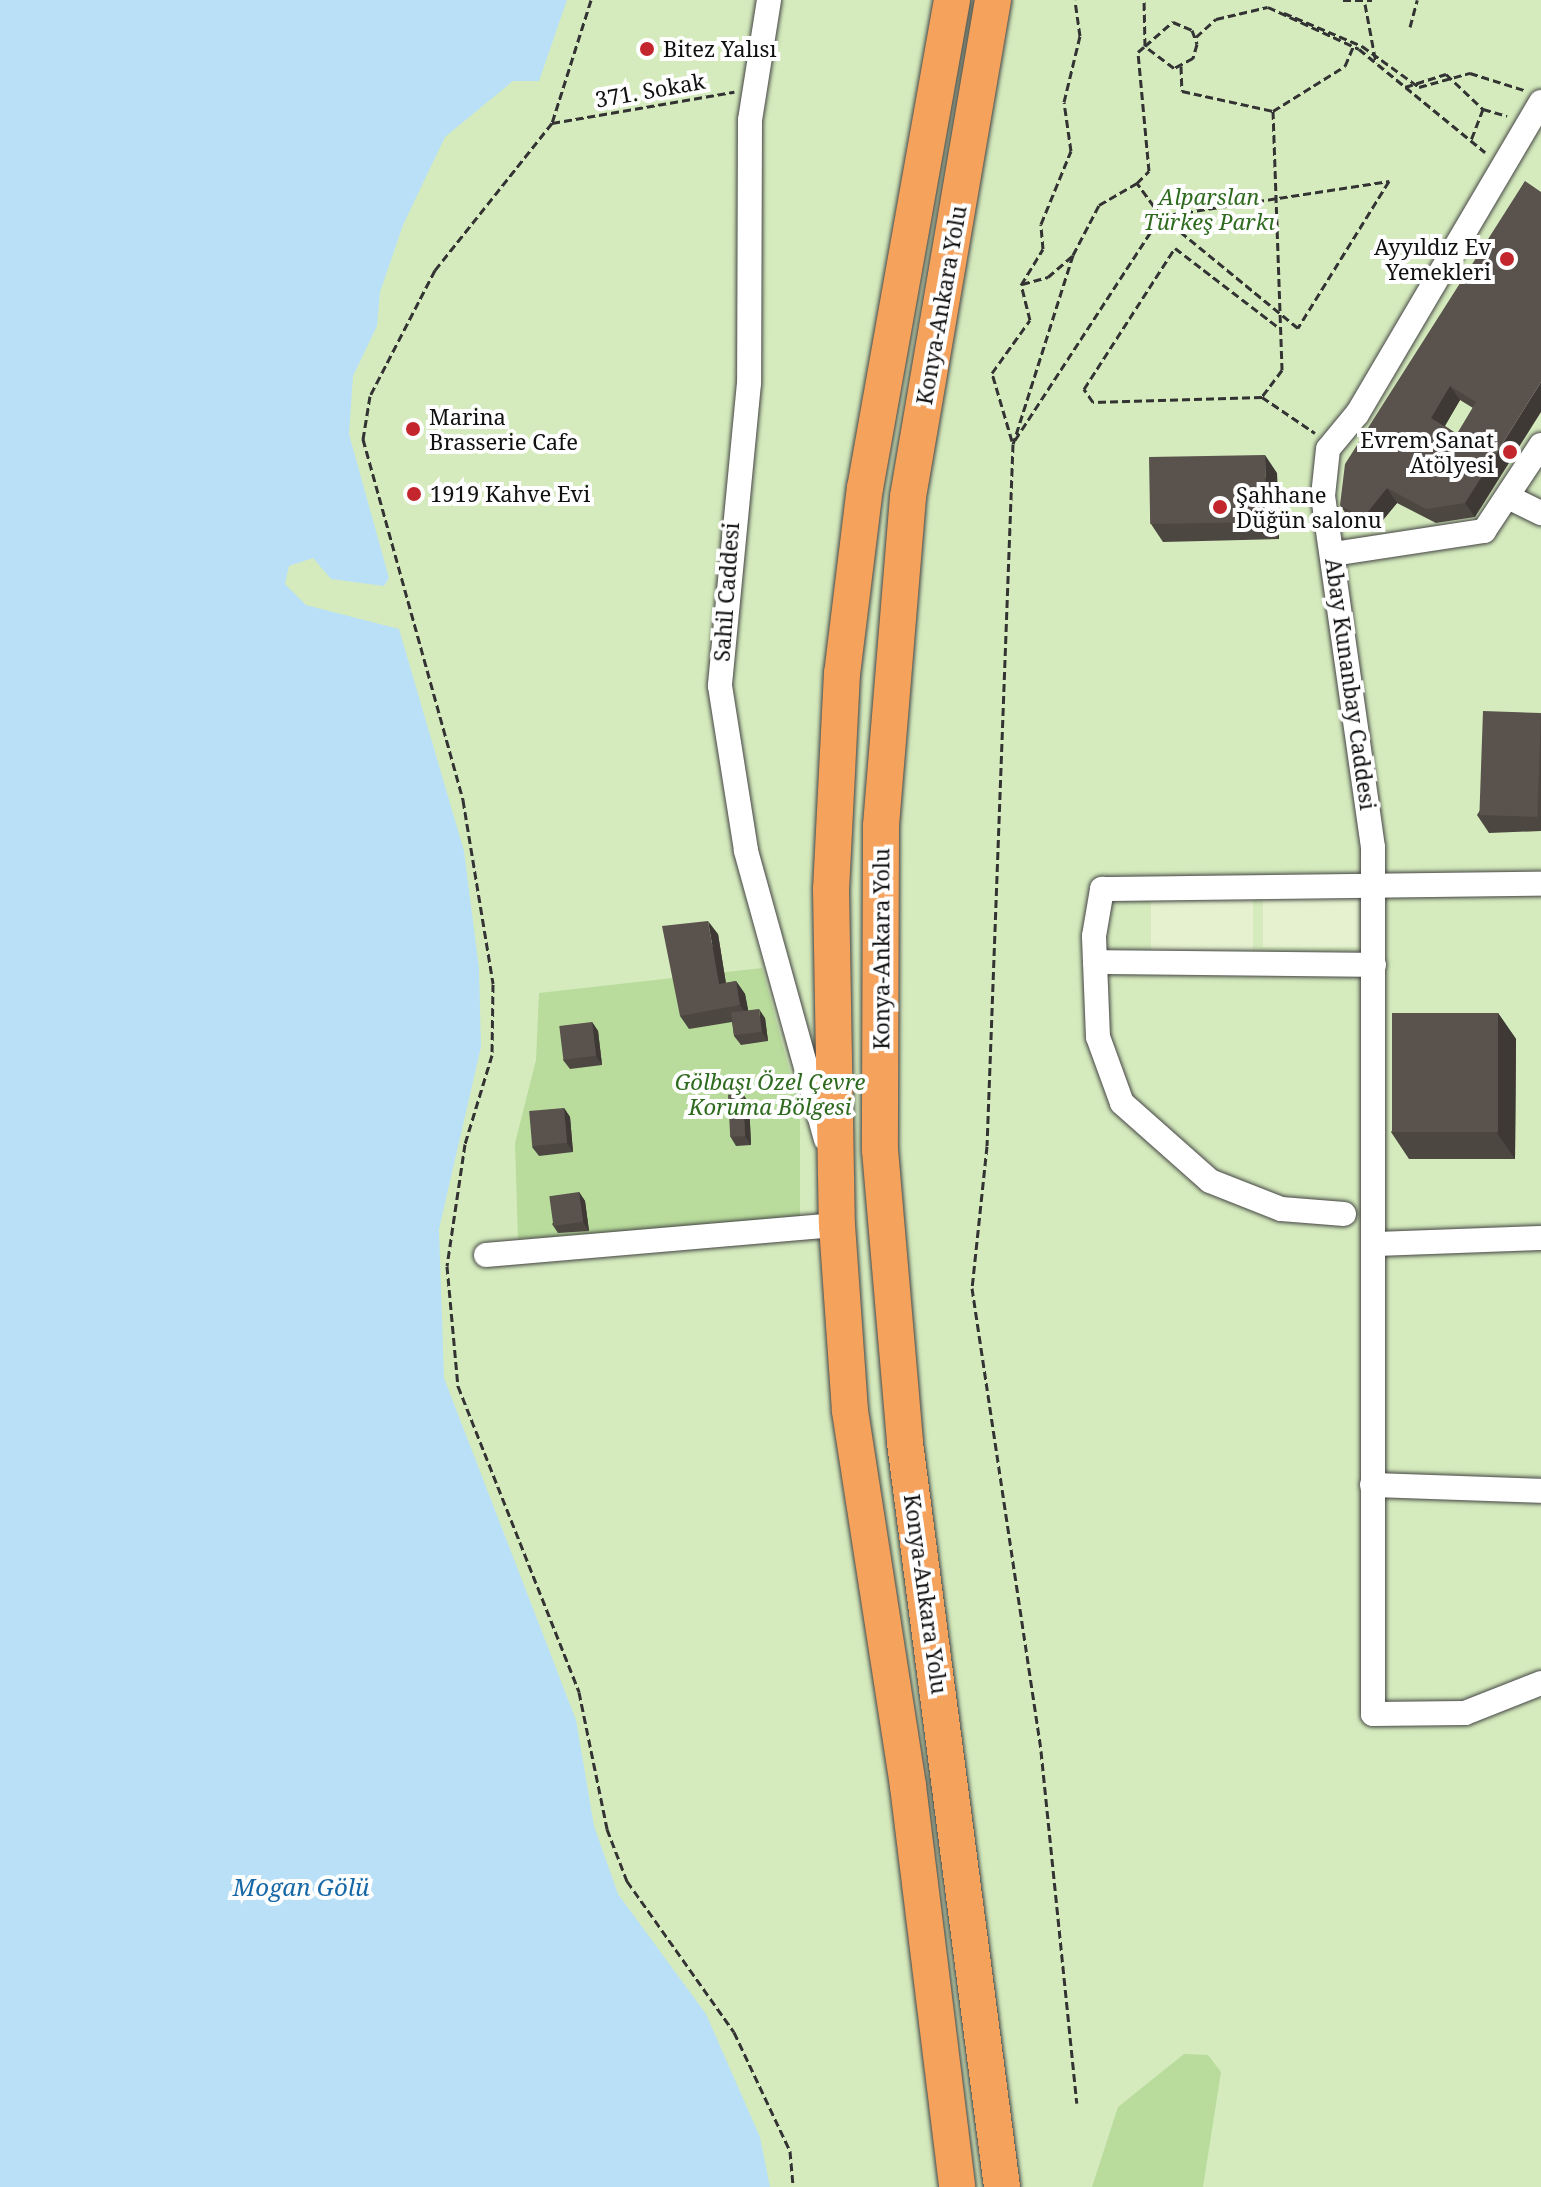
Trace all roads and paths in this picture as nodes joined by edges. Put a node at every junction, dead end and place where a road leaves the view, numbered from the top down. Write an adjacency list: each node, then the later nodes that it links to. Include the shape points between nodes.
1 (591, 0): 25 (path)
2 (769, 0): 22 (street, Sahil Caddesi)
3 (952, 0): 46 (highway, via 865,487 842,673 831,889)
4 (993, 0): 58 (highway, Konya-Ankara Yolu, via 908,497 881,826 880,1150 905,1443)
5 (1075, 0): 32 (path, via 1080,36 1064,102 1071,151 1041,224 1043,249)
6 (1144, 0): 14 (path)
7 (1343, 0): 10 (path)
8 (1372, 0): 10 (path)
9 (1417, 0): 12 (path)
10 (1365, 4): 16 (path)
11 (1268, 7): 13 (path, via 1216,19); 15 (path); 16 (path)
12 (1410, 27)
13 (1196, 37): 14 (path, via 1173,22); 18 (path, via 1193,58)
14 (1145, 46): 18 (path, via 1161,64); 28 (path, via 1138,52 1149,171)
15 (1353, 47): 17 (path); 24 (path, via 1345,66)
16 (1374, 53): 17 (path); 20 (path)
17 (1376, 63): 21 (path)
18 (1181, 66): 24 (path, via 1182,91)
19 (1451, 78): 20 (path); 23 (path, via 1470,73); 26 (path, via 1483,109)
20 (1415, 83): 21 (path)
21 (1405, 87): 26 (path)
22 (753, 88): 25 (path, 371. Sokak); 46 (street, Sahil Caddesi, via 749,383 720,686 746,851)
23 (1536, 97): 27 (street, Abay Kunanbay Caddesi)
24 (1273, 111): 29 (path)
25 (552, 123): 56 (path, via 435,270 370,396 362,427 463,800 493,984 492,1055 465,1144 447,1266 448,1332 469,1419 579,1692 618,1857 639,1901 734,2032 790,2151)
26 (1471, 141): 27 (path)
27 (1503, 167): 37 (street, Abay Kunanbay Caddesi)
28 (1137, 183): 30 (path); 31 (path, via 1099,205)
29 (1280, 200): 30 (path); 33 (path); 33 (path, via 1389,181 1298,328)
30 (1161, 216): 33 (path); 36 (path)
31 (1073, 255): 32 (path, via 1048,277); 36 (path)
32 (1021, 285): 36 (path, via 1030,320 992,373)
33 (1277, 311): 34 (path)
34 (1278, 327): 35 (path, via 1282,370); 35 (path, via 1175,248 1084,389 1093,402)
35 (1262, 397): 37 (path)
36 (1013, 444): 55 (path, via 987,1146 972,1288 1041,1751)
37 (1332, 444): 41 (street, Abay Kunanbay Caddesi, via 1323,496)
38 (1541, 445): 39 (street)
39 (1508, 497): 40 (street); 41 (street, via 1470,538)
40 (1541, 513)
41 (1333, 554): 42 (street, Abay Kunanbay Caddesi, via 1373,847)
42 (1372, 881): 43 (street); 44 (street, via 1102,889); 45 (street, Abay Kunanbay Caddesi)
43 (1541, 884)
44 (1095, 962): 45 (street); 47 (street, via 1098,1037 1122,1103 1166,1148 1210,1181 1281,1209)
45 (1374, 965): 50 (street, Abay Kunanbay Caddesi)
46 (835, 1173): 48 (highway)
47 (1344, 1214)
48 (837, 1225): 51 (street); 57 (highway, via 850,1411 908,1786)
49 (1541, 1238): 50 (street)
50 (1375, 1244): 52 (street, Abay Kunanbay Caddesi)
51 (486, 1255)
52 (1372, 1485): 53 (street); 54 (street, Abay Kunanbay Caddesi, via 1373,1714 1465,1713)
53 (1541, 1491)
54 (1541, 1683)
55 (1077, 2103)
56 (793, 2187)
57 (957, 2187)
58 (1002, 2187)

